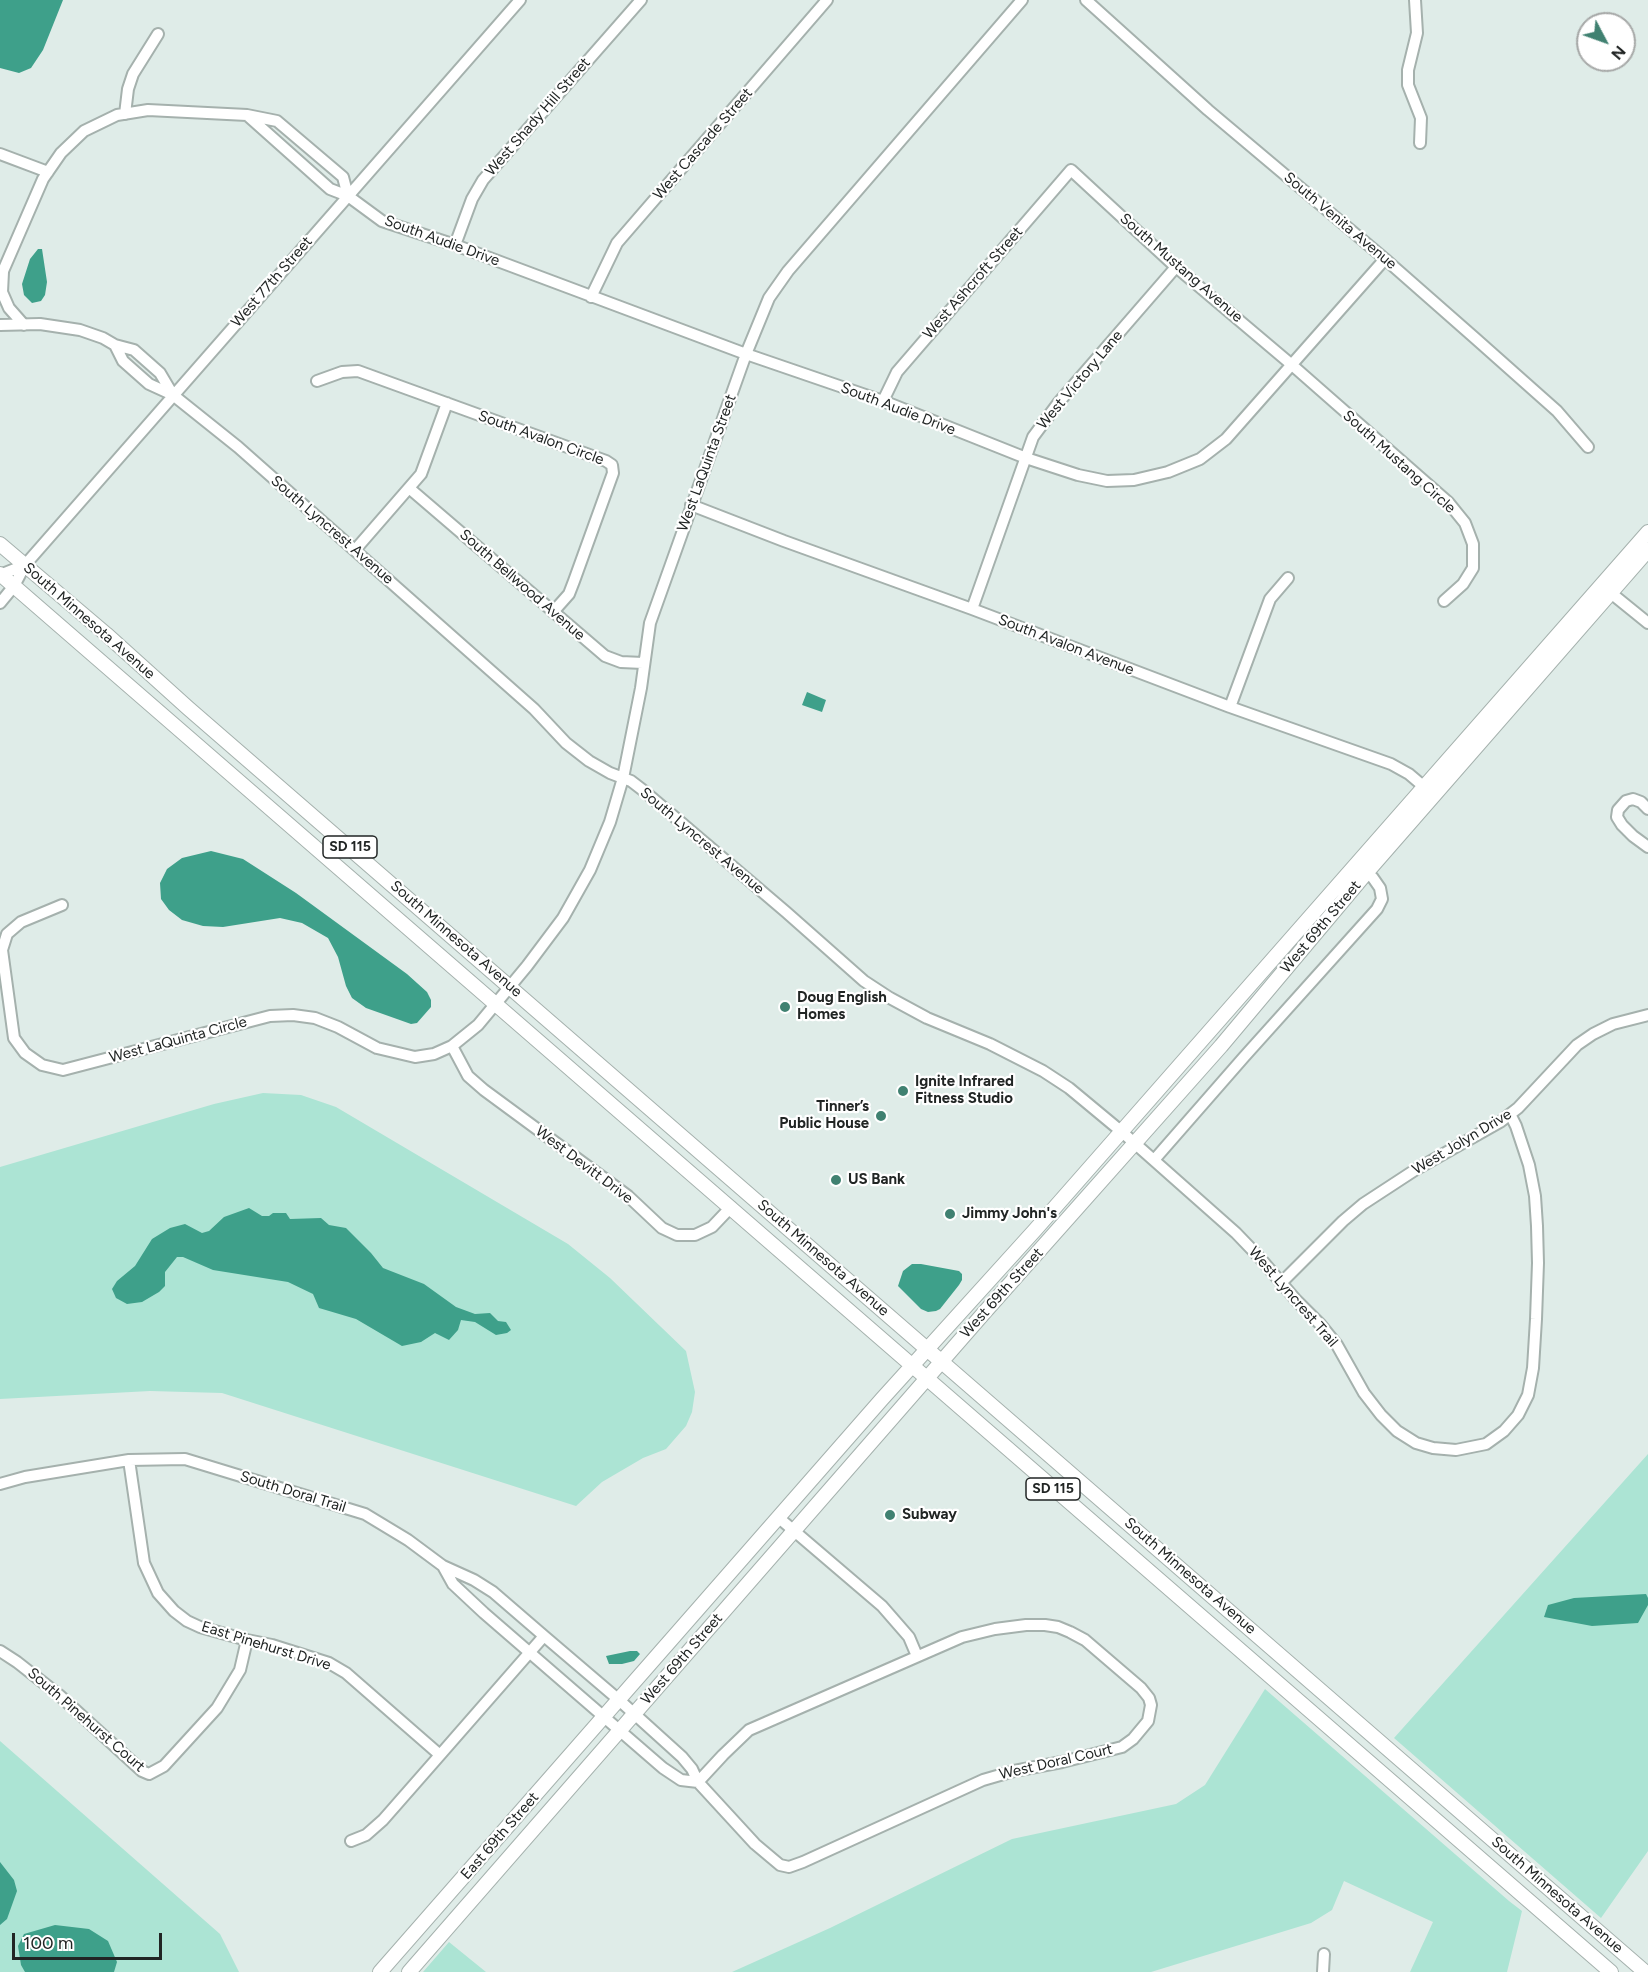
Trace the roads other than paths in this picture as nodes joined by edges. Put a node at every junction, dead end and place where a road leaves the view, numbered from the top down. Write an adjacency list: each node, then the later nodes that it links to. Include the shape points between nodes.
1 (520, 0): 14 (street, West 77th Street)
2 (640, 0): 15 (street, West Shady Hill Street, via 483,180)
3 (827, 0): 19 (street, West Cascade Street, via 618,243)
4 (1023, 0): 23 (street, West LaQuinta Street, via 788,271 769,298)
5 (1086, 0): 16 (street, South Venita Avenue, via 1208,110)
6 (1415, 0): 10 (street, via 1417,33 1408,85 1421,118)
7 (158, 34): 8 (street, via 133,74)
8 (125, 114): 9 (street, via 148,110); 13 (street, via 84,131)
9 (247, 115): 14 (street, South Audie Drive, via 330,189); 14 (street, via 277,121 343,177)
10 (1420, 143)
11 (0, 154): 13 (street)
12 (1071, 170): 17 (street, South Mustang Avenue); 27 (street, West Ashcroft Street, via 897,372)
13 (48, 172): 18 (street)
14 (348, 196): 15 (street, South Audie Drive, via 382,221); 26 (street, West 77th Street)
15 (455, 245): 19 (street, South Audie Drive)
16 (1385, 259): 24 (street, South Audie Drive); 29 (street, South Venita Avenue, via 1557,411)
17 (1176, 267): 24 (street, South Mustang Avenue); 30 (street, West Victory Lane, via 1043,422)
18 (2, 275): 21 (street, via 2,292 9,308)
19 (591, 297): 23 (street, South Audie Drive)
20 (0, 324): 21 (street)
21 (24, 325): 22 (street, via 80,330)
22 (115, 345): 26 (street, via 123,362 149,384); 26 (street, via 134,350 160,373)
23 (746, 354): 27 (street, South Audie Drive); 32 (street, West LaQuinta Street)
24 (1292, 365): 30 (street, South Audie Drive, via 1226,439 1200,459 1168,472 1134,480 1107,480); 42 (street, South Mustang Circle, via 1448,502 1465,523 1473,544 1473,568 1463,584)
25 (317, 381): 28 (street, South Avalon Circle, via 358,371)
26 (173, 395): 35 (street, South Lyncrest Avenue); 37 (street, West 77th Street)
27 (883, 401): 30 (street, South Audie Drive)
28 (447, 403): 31 (street, via 420,474); 45 (street, South Avalon Circle, via 612,465 613,472 569,594)
29 (1588, 447)
30 (1026, 458): 44 (street, West Victory Lane)
31 (409, 488): 35 (street); 45 (street, South Bellwood Avenue)
32 (691, 505): 44 (street, South Avalon Avenue); 47 (street, West LaQuinta Street, via 650,623)
33 (1648, 532): 41 (main road, West 69th Street)
34 (0, 544): 37 (main road, South Minnesota Avenue / SD 115)
35 (355, 550): 49 (street, South Lyncrest Avenue, via 534,709 566,743 589,761)
36 (1648, 550): 41 (main road, West 69th Street)
37 (25, 565): 38 (street, West 77th Street); 40 (street, West 77th Street); 55 (main road, South Minnesota Avenue / SD 115)
38 (0, 575): 40 (main road, South Minnesota Avenue / SD 115)
39 (1288, 578): 48 (street, via 1270,599)
40 (14, 586): 43 (street, West 77th Street); 56 (main road, South Minnesota Avenue / SD 115)
41 (1606, 589): 46 (street); 50 (main road, West 69th Street)
42 (1444, 601)
43 (0, 603)
44 (972, 609): 48 (street, South Avalon Avenue)
45 (553, 612): 47 (street, South Bellwood Avenue, via 605,656 621,662)
46 (1648, 623)
47 (643, 663): 49 (street, West LaQuinta Street)
48 (1230, 707): 50 (street, South Avalon Avenue, via 1391,764)
49 (623, 778): 55 (street, West LaQuinta Street, via 590,870 564,918); 60 (street, South Lyncrest Avenue, via 704,841 864,981 927,1018 1043,1071)
50 (1429, 791): 53 (main road, West 69th Street)
51 (1648, 810): 52 (street, via 1641,802 1626,801 1617,817)
52 (1648, 847)
53 (1362, 868): 60 (main road, West 69th Street); 61 (main road, West 69th Street, via 1221,1046); 62 (street, West 69th Street, via 1380,888 1382,899 1377,909)
54 (62, 905): 58 (street, West LaQuinta Circle, via 21,922 7,934 2,950 14,1038 25,1053 42,1065 63,1070 270,1016 315,1018 377,1048 415,1057)
55 (510, 986): 56 (street, West LaQuinta Street); 65 (main road, South Minnesota Avenue / SD 115)
56 (495, 1004): 58 (street, West LaQuinta Circle); 63 (main road, South Minnesota Avenue / SD 115)
57 (1648, 1015): 59 (street, West Jolyn Drive, via 1613,1024 1577,1045)
58 (452, 1046): 63 (street, West Devitt Drive, via 468,1076 484,1090 628,1196 662,1228 677,1235 695,1235 712,1227)
59 (1510, 1114): 64 (street, West Jolyn Drive, via 1363,1204); 64 (street, West Lyncrest Trail, via 1535,1196 1538,1263 1528,1395 1504,1431 1486,1444 1456,1450 1416,1443 1397,1431 1364,1393 1337,1345)
60 (1122, 1132): 61 (street, South Lyncrest Avenue); 65 (main road, West 69th Street)
61 (1136, 1144): 62 (street, West Lyncrest Trail); 66 (main road, West 69th Street)
62 (1154, 1160): 64 (street, West Lyncrest Trail, via 1236,1233)
63 (731, 1208): 67 (main road, South Minnesota Avenue / SD 115)
64 (1281, 1282)
65 (928, 1349): 66 (main road, South Minnesota Avenue / SD 115); 67 (main road, West 69th Street)
66 (942, 1361): 68 (main road, West 69th Street); 92 (main road, South Minnesota Avenue / SD 115)
67 (912, 1366): 68 (main road, South Minnesota Avenue / SD 115); 71 (main road, West 69th Street)
68 (927, 1380): 72 (main road, West 69th Street); 91 (main road, South Minnesota Avenue / SD 115)
69 (129, 1460): 70 (street, via 25,1477); 73 (street, South Doral Trail, via 185,1459 365,1514); 75 (street, East Pinehurst Drive, via 144,1563 158,1593 187,1621)
70 (0, 1485)
71 (779, 1518): 72 (street); 79 (main road, West 69th Street)
72 (794, 1531): 78 (street, via 888,1612 909,1637); 80 (main road, West 69th Street)
73 (442, 1566): 74 (street, South Doral Trail, via 493,1592); 77 (street, South Doral Trail, via 453,1584)
74 (544, 1636): 77 (street); 79 (street, South Doral Trail)
75 (247, 1640): 76 (street, South Pinehurst Court, via 240,1670 217,1708 164,1766 149,1774 59,1695); 83 (street, East Pinehurst Drive, via 272,1644 329,1663 346,1673)
76 (0, 1651)
77 (529, 1653): 81 (street, South Doral Trail); 83 (street)
78 (917, 1656): 84 (street, West Doral Court, via 749,1730); 86 (street, West Doral Court, via 962,1636 995,1629 1026,1625 1058,1627 1084,1640 1141,1688 1149,1698 1148,1721 1122,1747 983,1780)
79 (619, 1700): 80 (street, South Doral Trail); 81 (main road, East 69th Street)
80 (635, 1713): 82 (main road, East 69th Street); 84 (street, South Doral Trail, via 682,1757)
81 (604, 1717): 82 (street, South Doral Trail); 88 (main road, East 69th Street)
82 (620, 1731): 84 (street, South Doral Trail, via 681,1780); 89 (main road, East 69th Street)
83 (440, 1755): 85 (street, via 383,1820 366,1835)
84 (698, 1782): 86 (street, South Doral Trail, via 772,1860)
85 (351, 1841)
86 (789, 1867)
87 (1324, 1954): 90 (street)
88 (380, 1972)
89 (409, 1972)
90 (1323, 1972)
91 (1611, 1972)
92 (1646, 1972)

